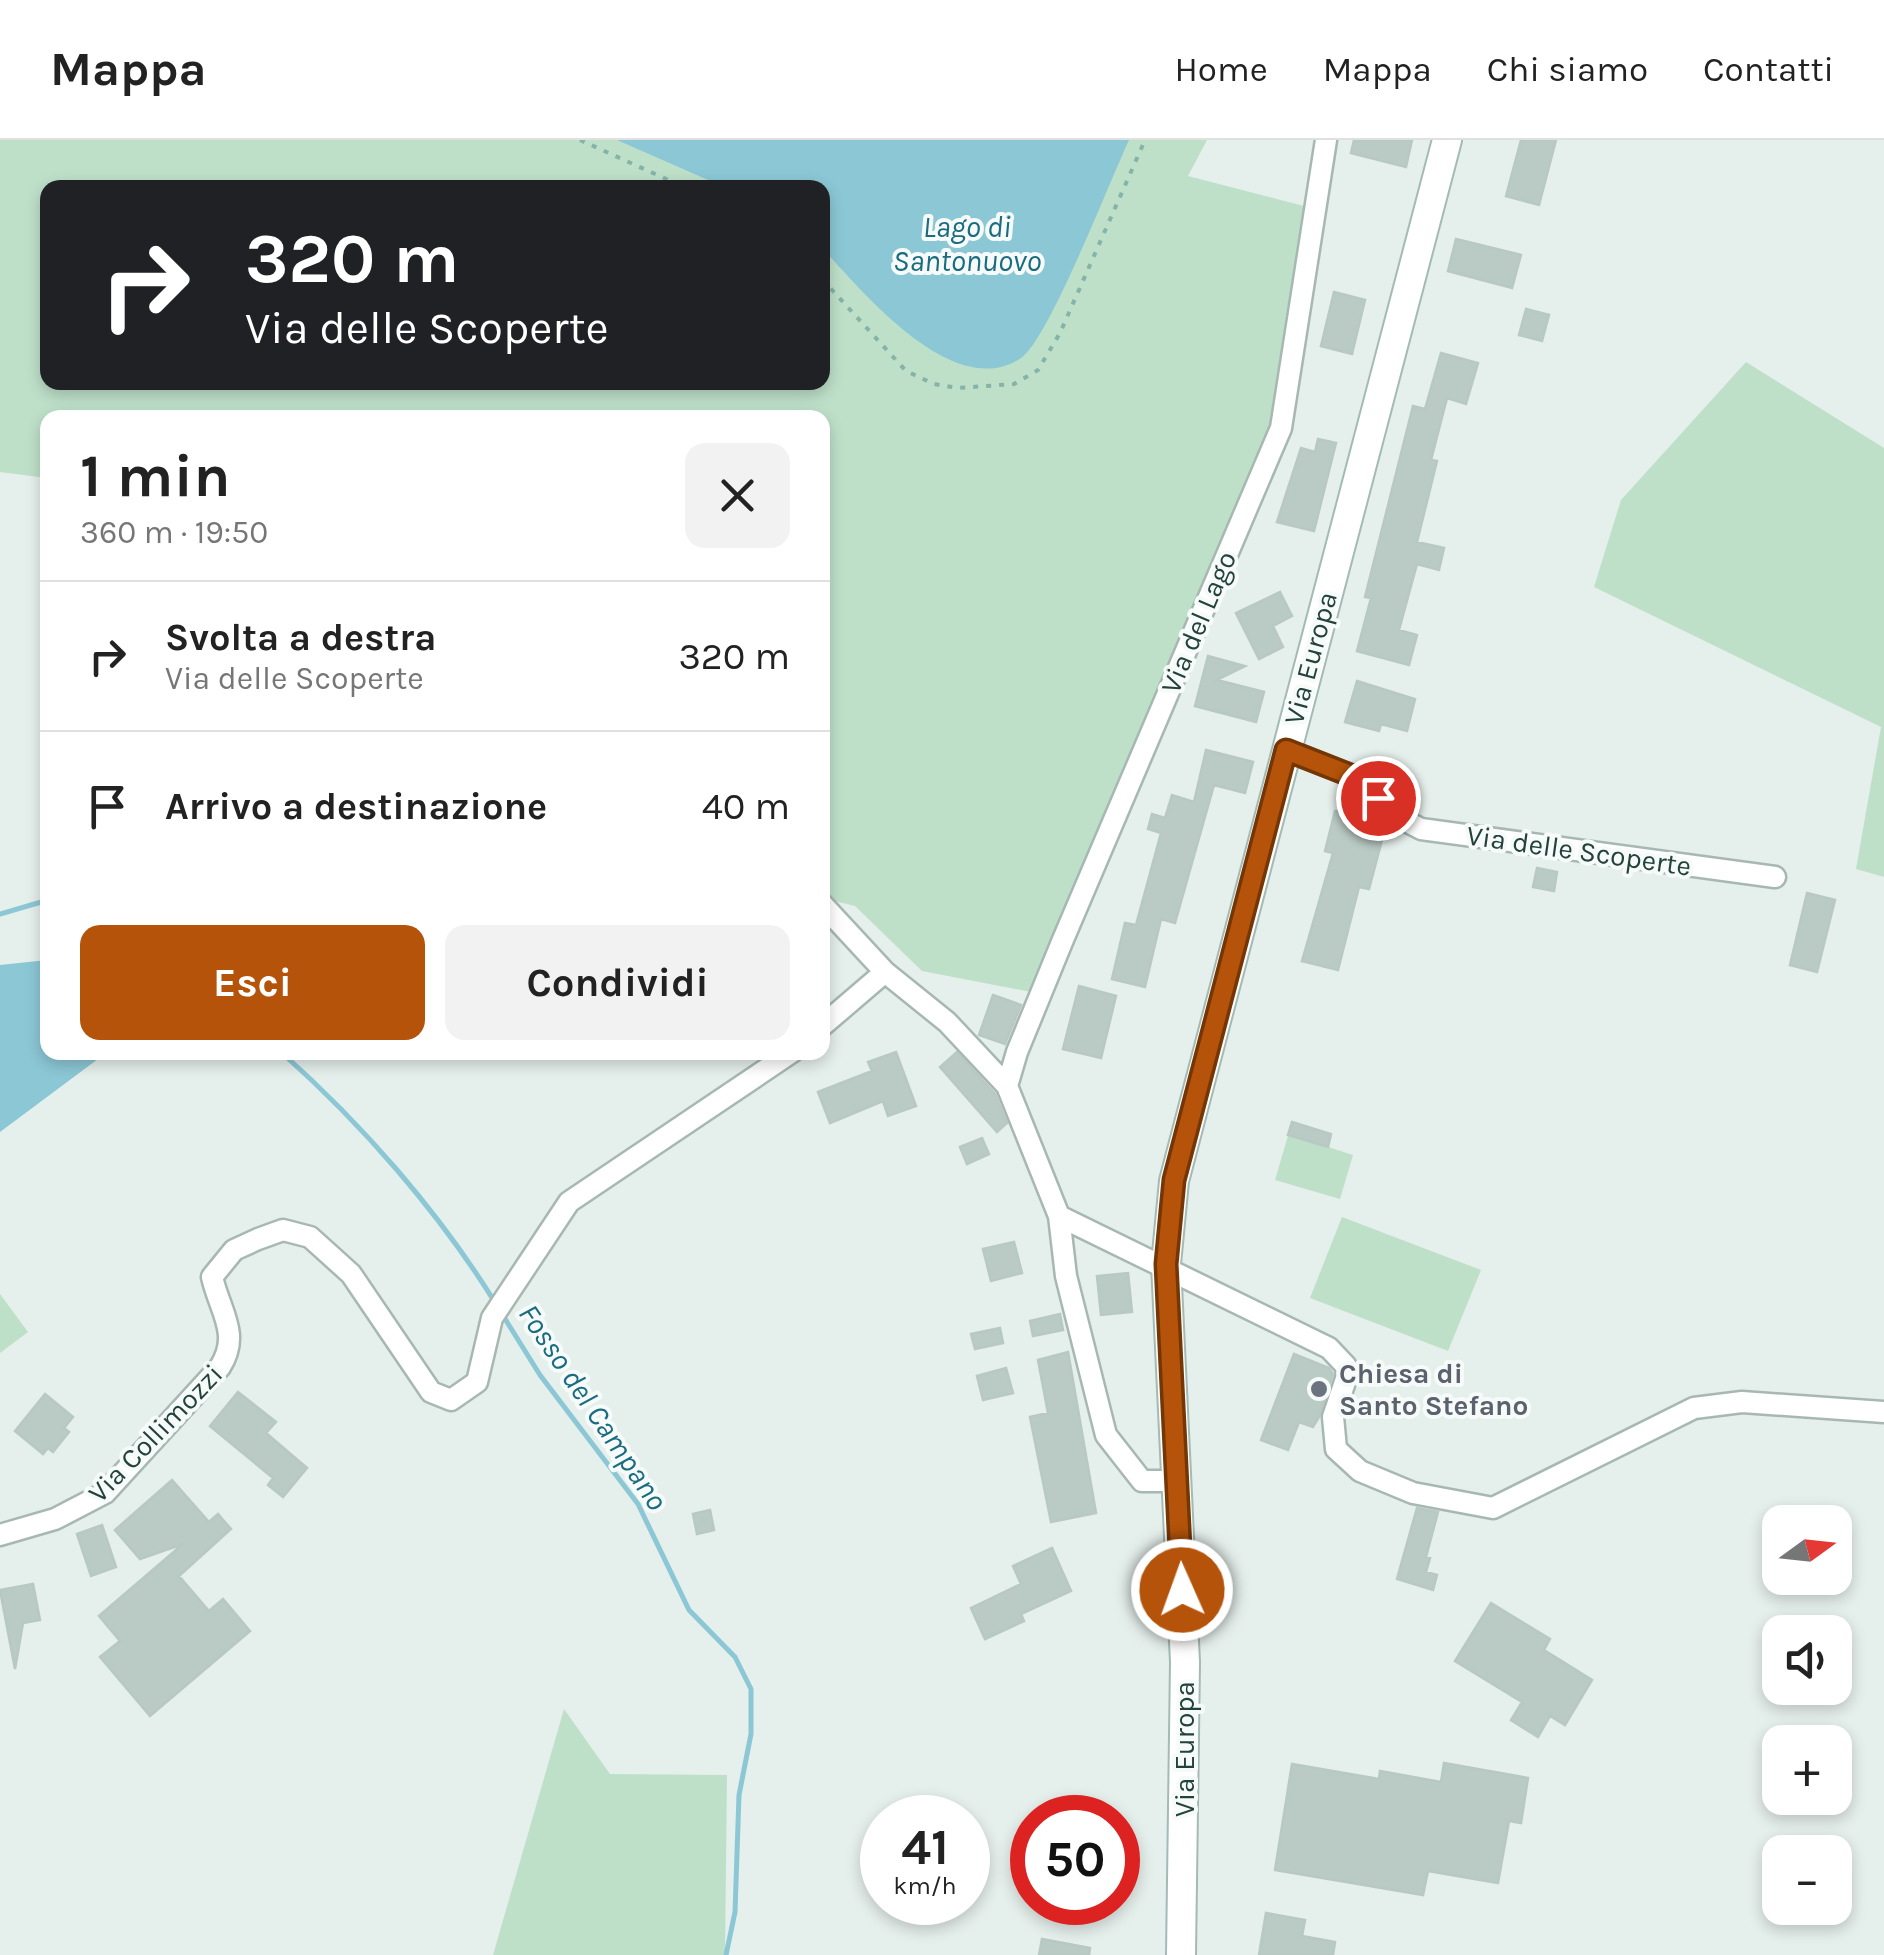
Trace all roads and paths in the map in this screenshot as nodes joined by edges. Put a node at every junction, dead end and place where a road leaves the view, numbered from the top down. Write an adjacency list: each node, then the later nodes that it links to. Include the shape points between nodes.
1 (580, 140): 5 (path)
2 (1145, 140): 6 (path, via 1060,333 1038,370 1014,384 958,388 906,370)
3 (1326, 140): 13 (street, Via del Lago, via 1281,428)
4 (1447, 140): 7 (main road, Via Europa)
5 (668, 180)
6 (830, 288)
7 (1286, 750): 8 (street, Via delle Scoperte, via 1355,777 1421,829); 15 (main road, Via Europa, via 1174,1180)
8 (1775, 876)
9 (830, 913): 10 (street)
10 (885, 972): 11 (street); 13 (street, via 947,1022)
11 (830, 1019)
12 (780, 1060): 18 (street, Via Collimozzi, via 569,1202 492,1318 477,1382 451,1400 430,1392 334,1255 310,1237 283,1230 234,1250 212,1278 232,1348 220,1368 105,1493 55,1519)
13 (1007, 1086): 14 (street)
14 (1059, 1216): 15 (street); 17 (street, via 1066,1276 1106,1436 1142,1481)
15 (1166, 1264): 16 (street, via 1329,1348 1347,1376 1333,1417 1336,1449 1360,1472 1413,1493 1493,1508 1669,1418 1724,1402); 17 (main road, Via Europa)
16 (1884, 1412)
17 (1178, 1482): 19 (main road, Via Europa, via 1184,1662)
18 (0, 1535)
19 (1180, 1955)

